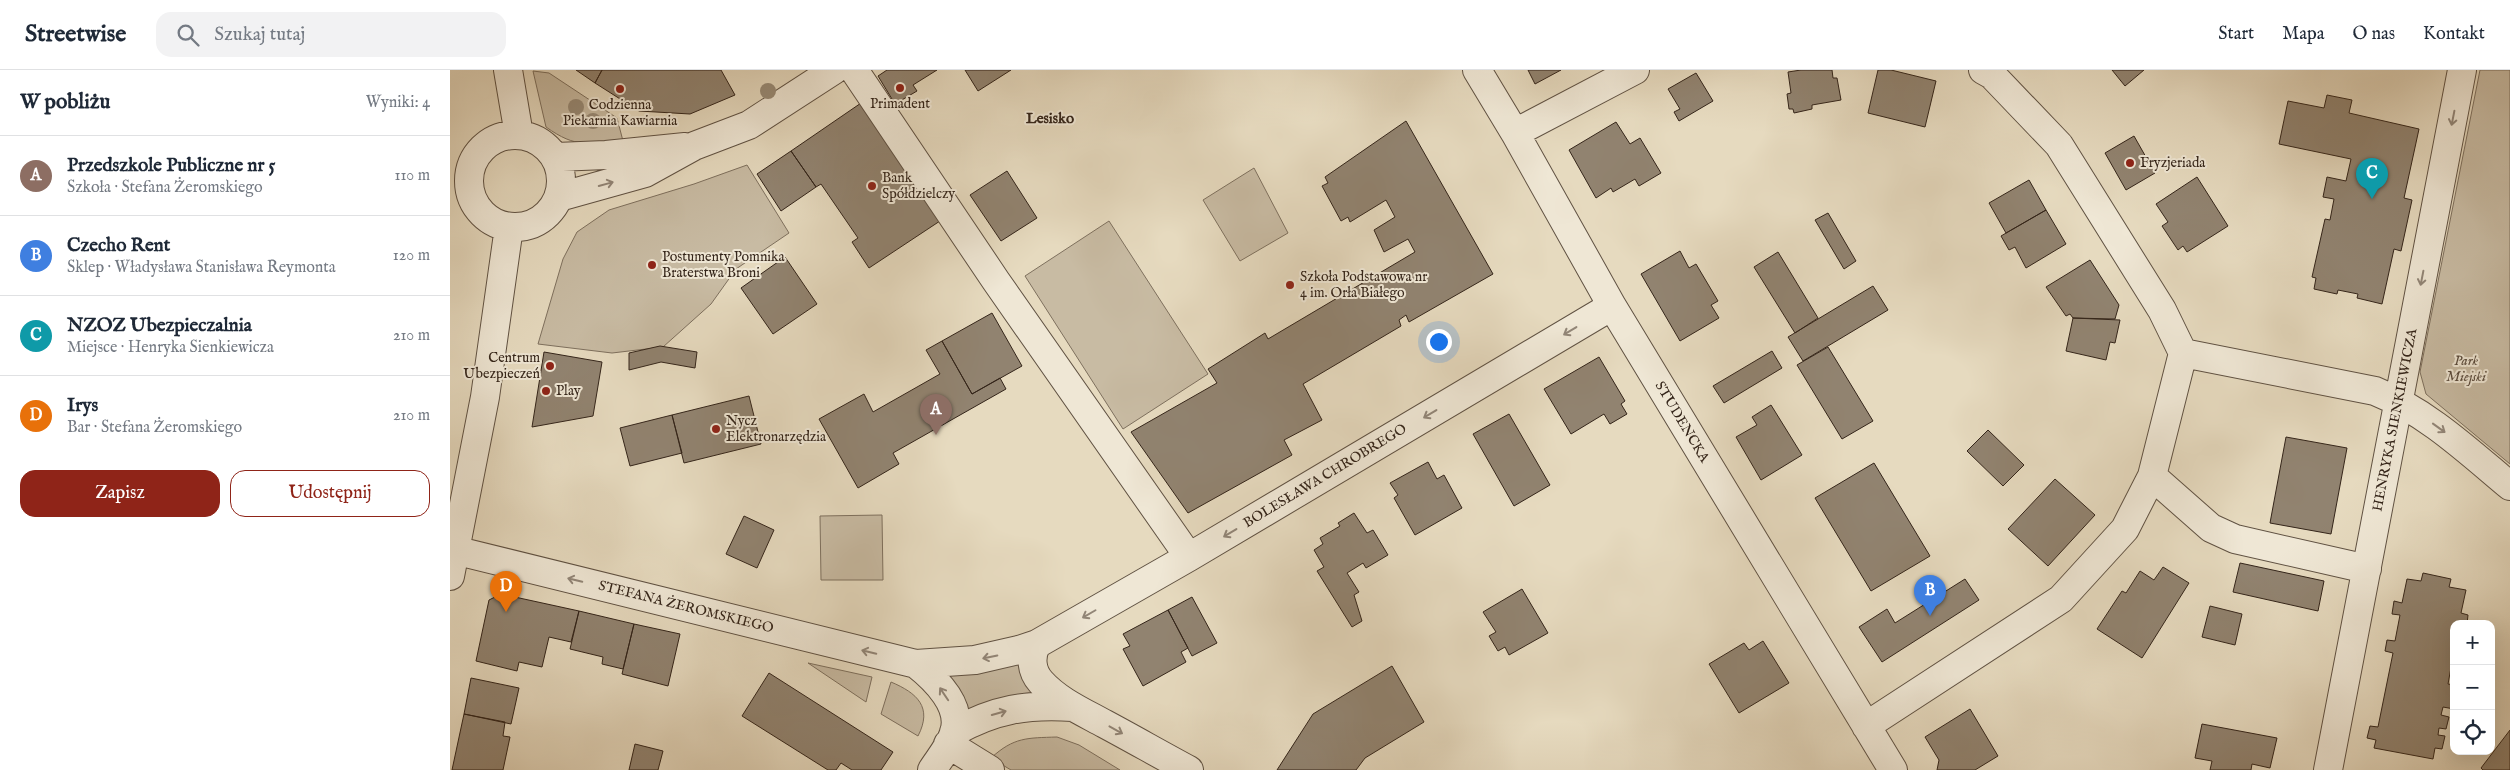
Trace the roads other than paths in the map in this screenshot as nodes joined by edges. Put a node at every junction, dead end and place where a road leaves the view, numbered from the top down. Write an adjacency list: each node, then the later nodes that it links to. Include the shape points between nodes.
1 (508, 70): 9 (street)
2 (834, 70): 10 (street, via 749,125)
3 (854, 70): 20 (street)
4 (1477, 70): 8 (street, STUDENCKA)
5 (1635, 70): 8 (street)
6 (1983, 70): 16 (street, via 1992,75 2059,145 2162,310)
7 (2462, 70): 17 (street, HENRYKA SIENKIEWICZA, one-way to 17)
8 (1515, 133): 15 (street, STUDENCKA)
9 (519, 135): 11 (street, via 533,138); 12 (street, via 493,140)
10 (694, 146): 11 (street); 13 (street, one-way to 10, via 645,173)
11 (556, 157): 13 (street, via 562,186)
12 (460, 168): 14 (street, via 473,201 482,214 494,223)
13 (559, 197): 14 (street, via 550,213 538,222 524,227)
14 (509, 227): 21 (street, via 485,397)
15 (1612, 306): 20 (street, BOLESŁAWA CHROBREGO, one-way to 20); 26 (street, STUDENCKA)
16 (2183, 353): 17 (street, via 2376,392); 18 (street)
17 (2399, 401): 19 (street, one-way to 19, via 2441,429); 22 (street, HENRYKA SIENKIEWICZA)
18 (2152, 476): 22 (street, via 2211,528 2235,539); 26 (street, via 2125,529 2061,599)
19 (2510, 486)
20 (1188, 557): 23 (street, BOLESŁAWA CHROBREGO, one-way to 23)
21 (452, 558): 24 (street, STEFANA ŻEROMSKIEGO, one-way to 21)
22 (2367, 569): 32 (street, HENRYKA SIENKIEWICZA)
23 (1037, 644): 24 (street, BOLESŁAWA CHROBREGO, one-way to 24, via 974,660); 25 (street, via 1032,652 1035,674)
24 (916, 664): 27 (street, one-way to 24, via 953,710 948,697)
25 (1073, 707): 27 (street, one-way to 25, via 978,720 1009,710 1025,706); 30 (street, one-way to 30)
26 (1866, 726): 31 (street, STUDENCKA)
27 (951, 738): 28 (street); 29 (street)
28 (932, 770)
29 (990, 770)
30 (1189, 770)
31 (1893, 770)
32 (2328, 770)

